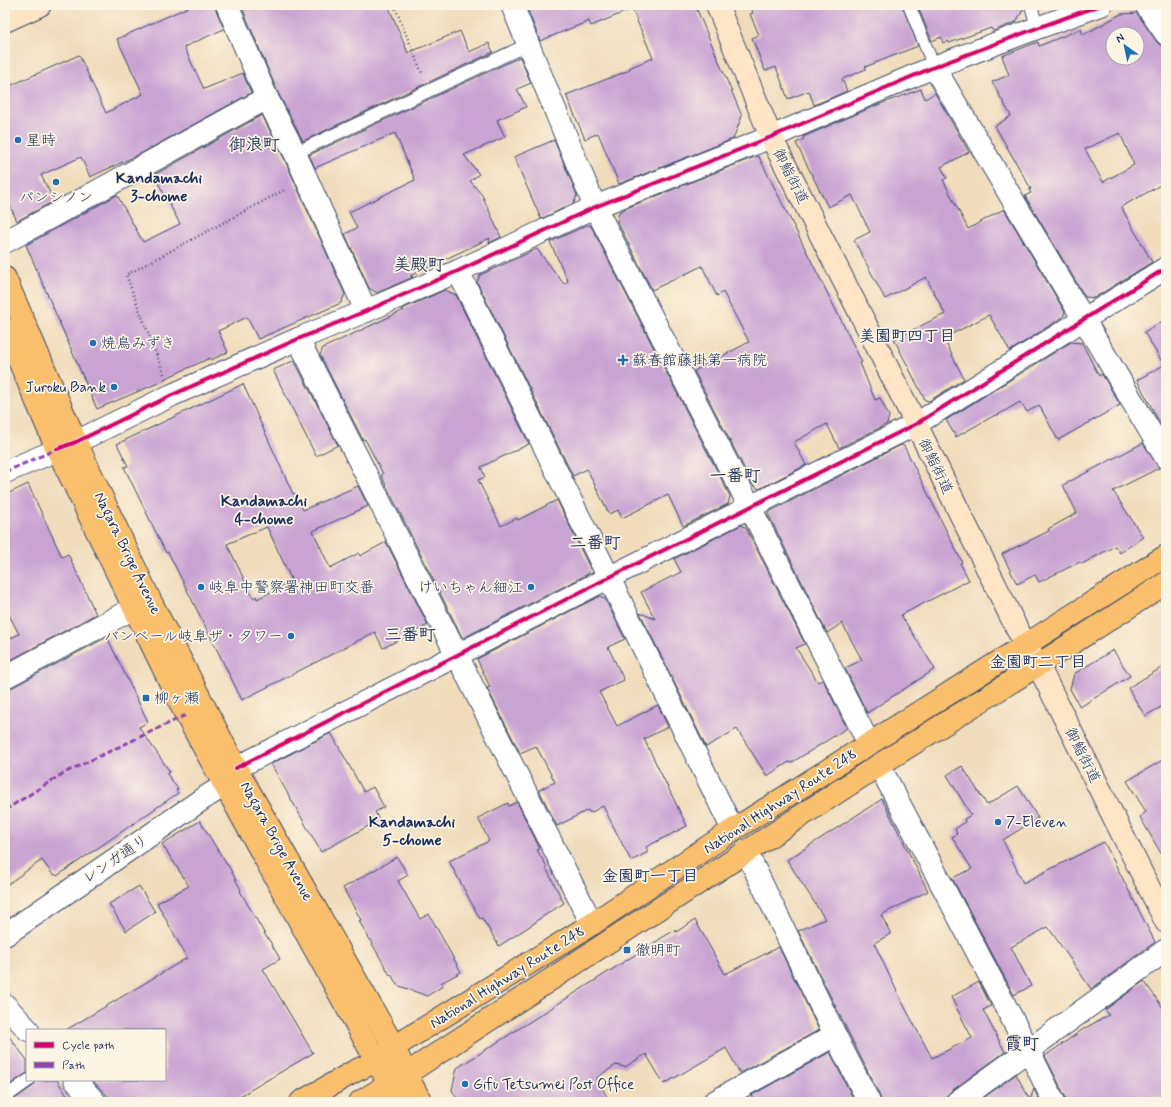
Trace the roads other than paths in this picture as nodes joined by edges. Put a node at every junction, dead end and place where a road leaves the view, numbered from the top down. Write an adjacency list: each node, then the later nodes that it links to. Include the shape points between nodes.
1 (40, 5): 9 (street)
2 (227, 5): 14 (street)
3 (512, 5): 12 (street)
4 (717, 5): 15 (street, 御鮨街道)
5 (909, 5): 13 (lane)
6 (1031, 5): 10 (lane)
7 (1101, 5): 10 (street)
8 (1146, 5): 11 (street)
9 (5, 21)
10 (1037, 28): 13 (street)
11 (1166, 34)
12 (529, 44): 16 (lane); 17 (street)
13 (934, 67): 15 (street); 23 (street)
14 (267, 98): 16 (street); 18 (street)
15 (771, 137): 17 (street); 26 (street, 御鮨街道)
16 (295, 154): 22 (street)
17 (595, 207): 20 (street); 30 (street)
18 (5, 242)
19 (1166, 268): 23 (street, レンガ通り)
20 (458, 271): 22 (street); 32 (street)
21 (5, 278): 27 (highway, Nagara Brige Avenue)
22 (366, 311): 25 (street)
23 (1084, 319): 26 (street, レンガ通り); 28 (street)
24 (5, 328): 27 (highway, Nagara Brige Avenue)
25 (298, 339): 27 (street); 36 (street)
26 (916, 424): 30 (street, レンガ通り); 35 (street, 御鮨街道)
27 (66, 446): 29 (street); 34 (highway, Nagara Brige Avenue); 41 (highway, Nagara Brige Avenue, via 150,600)
28 (1166, 458)
29 (5, 472)
30 (750, 507): 32 (street, レンガ通り); 39 (street)
31 (1166, 556): 35 (highway, National Highway Route 248)
32 (608, 578): 36 (street, レンガ通り); 42 (street)
33 (1166, 583): 37 (highway, National Highway Route 248)
34 (134, 608): 38 (street); 41 (highway, Nagara Brige Avenue, via 186,716)
35 (1026, 645): 37 (street, 御鮨街道); 39 (highway, National Highway Route 248)
36 (456, 655): 41 (street, レンガ通り); 45 (street)
37 (1038, 665): 40 (highway, National Highway Route 248); 44 (street, 御鮨街道)
38 (5, 677)
39 (869, 744): 42 (highway, National Highway Route 248)
40 (879, 765): 43 (highway, National Highway Route 248); 52 (street)
41 (231, 777): 46 (street, レンガ通り); 51 (highway, Nagara Brige Avenue); 53 (highway, Nagara Brige Avenue)
42 (733, 830): 45 (highway, National Highway Route 248)
43 (746, 851): 50 (street); 56 (highway, National Highway Route 248)
44 (1166, 922)
45 (592, 924): 51 (highway, National Highway Route 248)
46 (5, 935)
47 (1166, 950): 52 (street)
48 (5, 1005): 49 (street)
49 (27, 1029)
50 (835, 1035): 62 (street); 63 (street)
51 (394, 1047): 53 (highway, National Highway Route 248); 56 (highway, Nagara Brige Avenue)
52 (1029, 1051): 64 (street); 65 (street)
53 (376, 1061): 56 (highway, Nagara Brige Avenue); 59 (highway, National Highway Route 248)
54 (28, 1081): 57 (lane)
55 (76, 1081): 58 (street)
56 (398, 1087): 60 (highway, National Highway Route 248); 61 (highway)
57 (5, 1097)
58 (95, 1102)
59 (301, 1102)
60 (360, 1102)
61 (422, 1102)
62 (714, 1102)
63 (869, 1102)
64 (957, 1102)
65 (1054, 1102)

